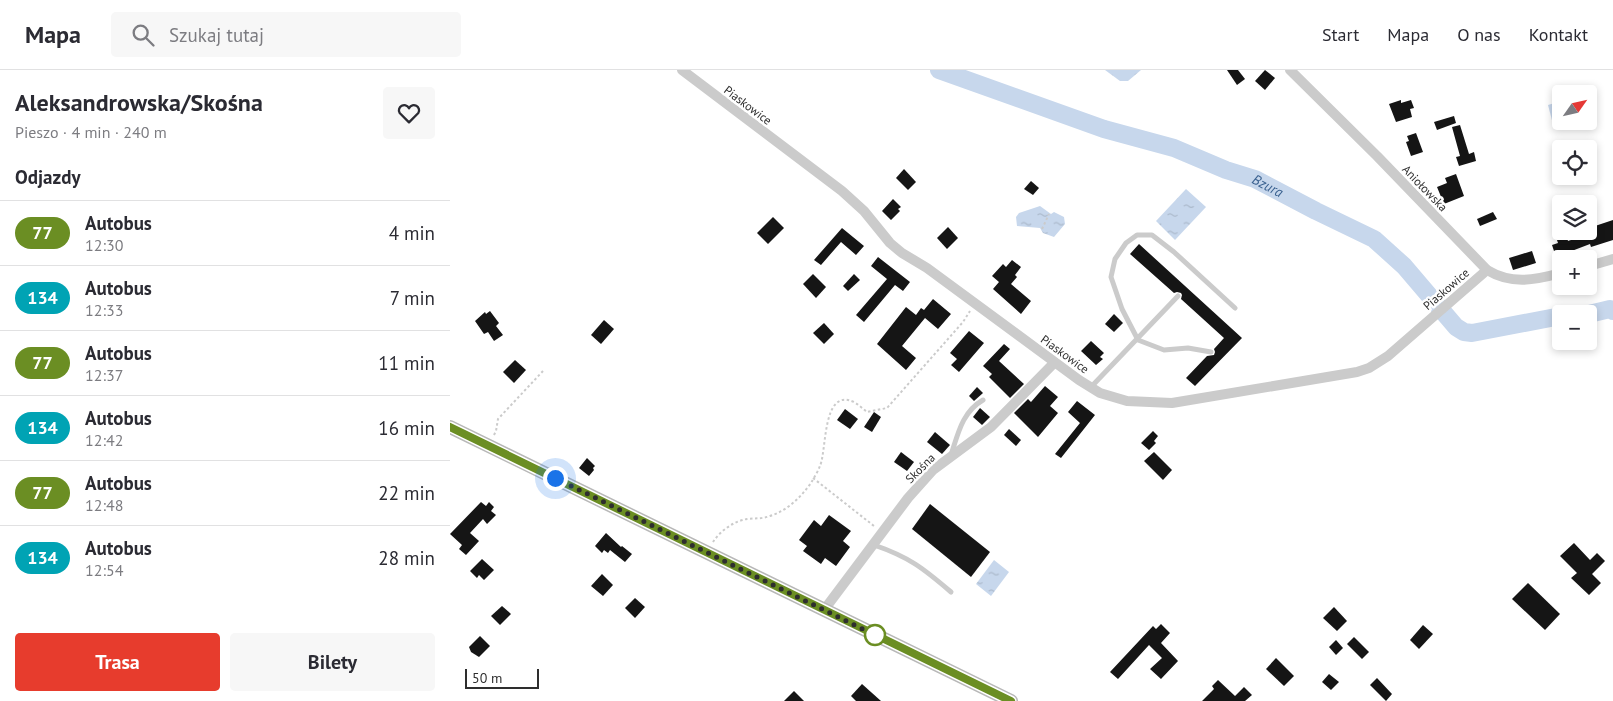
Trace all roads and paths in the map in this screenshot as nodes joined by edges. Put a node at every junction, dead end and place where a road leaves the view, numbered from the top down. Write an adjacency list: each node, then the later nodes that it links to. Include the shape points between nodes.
1 (682, 70): 10 (street, Piaskowice, via 842,191 902,253)
2 (1290, 70): 7 (street, Aniołowska)
3 (1049, 214): 4 (path)
4 (1042, 229)
5 (1613, 259): 6 (street)
6 (1597, 264)
7 (1488, 270): 8 (street, Aniołowska, via 1501,277 1518,280); 16 (street, Piaskowice, via 1383,360 1357,372 1172,403 1127,401)
8 (1552, 275)
9 (1178, 296): 12 (lane)
10 (974, 303): 14 (street, Piaskowice); 21 (path, via 963,322 887,408 867,412 854,402 844,400 835,404 826,425 821,465)
11 (1235, 308): 12 (lane, via 1174,252 1152,236 1137,235 1126,243 1115,259 1111,277)
12 (1138, 340): 13 (lane, via 1164,350 1188,348); 16 (lane)
13 (1211, 352)
14 (1054, 363): 16 (street, Piaskowice); 20 (street, Skośna, via 1002,417)
15 (543, 371): 19 (path, via 498,419 496,431)
16 (1091, 388)
17 (983, 400): 20 (lane, via 969,411 962,422)
18 (450, 427): 19 (main road)
19 (487, 445): 24 (main road)
20 (951, 456): 22 (street, Skośna, via 920,484)
21 (813, 478): 22 (path); 24 (path, via 796,501 782,511 735,522 717,536)
22 (883, 532): 23 (street, Skośna)
23 (874, 544): 25 (lane, via 919,564); 26 (street, Skośna)
24 (706, 552): 26 (main road)
25 (951, 592)
26 (824, 610): 27 (main road)
27 (1011, 701)

